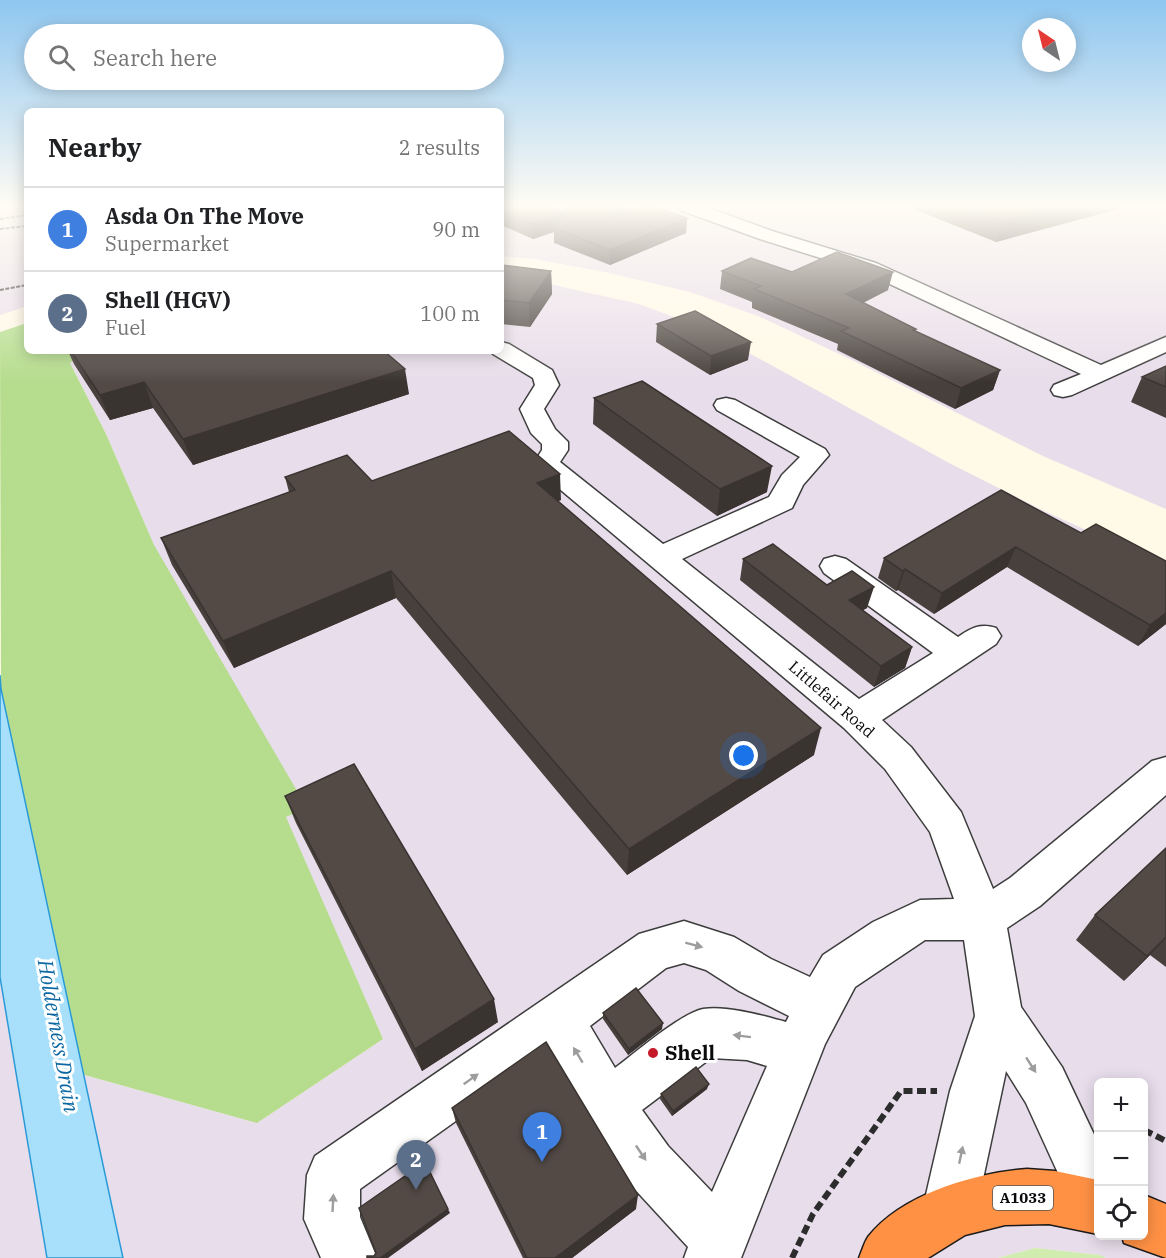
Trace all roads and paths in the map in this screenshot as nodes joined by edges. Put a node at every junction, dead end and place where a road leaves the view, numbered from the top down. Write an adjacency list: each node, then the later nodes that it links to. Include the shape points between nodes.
1 (875, 265): 5 (street, via 927,302)
2 (24, 286): 3 (path)
3 (0, 290)
4 (1049, 328): 5 (street)
5 (1024, 339): 7 (street); 9 (street)
6 (1166, 344): 9 (street)
7 (1003, 348)
8 (504, 351): 12 (street, Littlefair Road, via 544,375 547,385 532,409 544,433 555,442 555,450 546,464)
9 (1101, 374): 10 (street)
10 (1063, 390)
11 (726, 405): 12 (street, via 816,455 792,478 782,502)
12 (660, 557): 14 (street, Littlefair Road)
13 (836, 566): 14 (street, via 971,645)
14 (857, 718): 16 (street, Littlefair Road, via 898,758 947,824)
15 (1166, 772): 16 (street, via 1025,892)
16 (983, 919): 17 (street, via 920,920 839,971); 19 (street, Littlefair Road)
17 (819, 1006): 18 (street, one-way to 17, via 655,949 684,942 718,951 755,975); 20 (street)
18 (573, 1009): 22 (street, one-way to 18, via 562,1029); 31 (street, one-way to 18, via 332,1219 334,1175)
19 (999, 1016): 21 (street, Littlefair Road); 25 (street, Littlefair Road, one-way to 25, via 1044,1085)
20 (798, 1050): 22 (street, one-way to 22, via 747,1036 704,1033); 30 (street)
21 (975, 1091): 27 (street, Littlefair Road, one-way to 21); 32 (path, via 901,1091 813,1214)
22 (608, 1104): 30 (street, one-way to 30, via 649,1165)
23 (1148, 1132): 24 (path)
24 (1166, 1140)
25 (1094, 1191)
26 (1094, 1206): 27 (highway, A1033, via 1048,1197 996,1199)
27 (949, 1212): 33 (highway, A1033, via 899,1244)
28 (1148, 1225): 29 (highway)
29 (1166, 1232)
30 (716, 1249)
31 (349, 1258)
32 (792, 1258)
33 (887, 1258)

